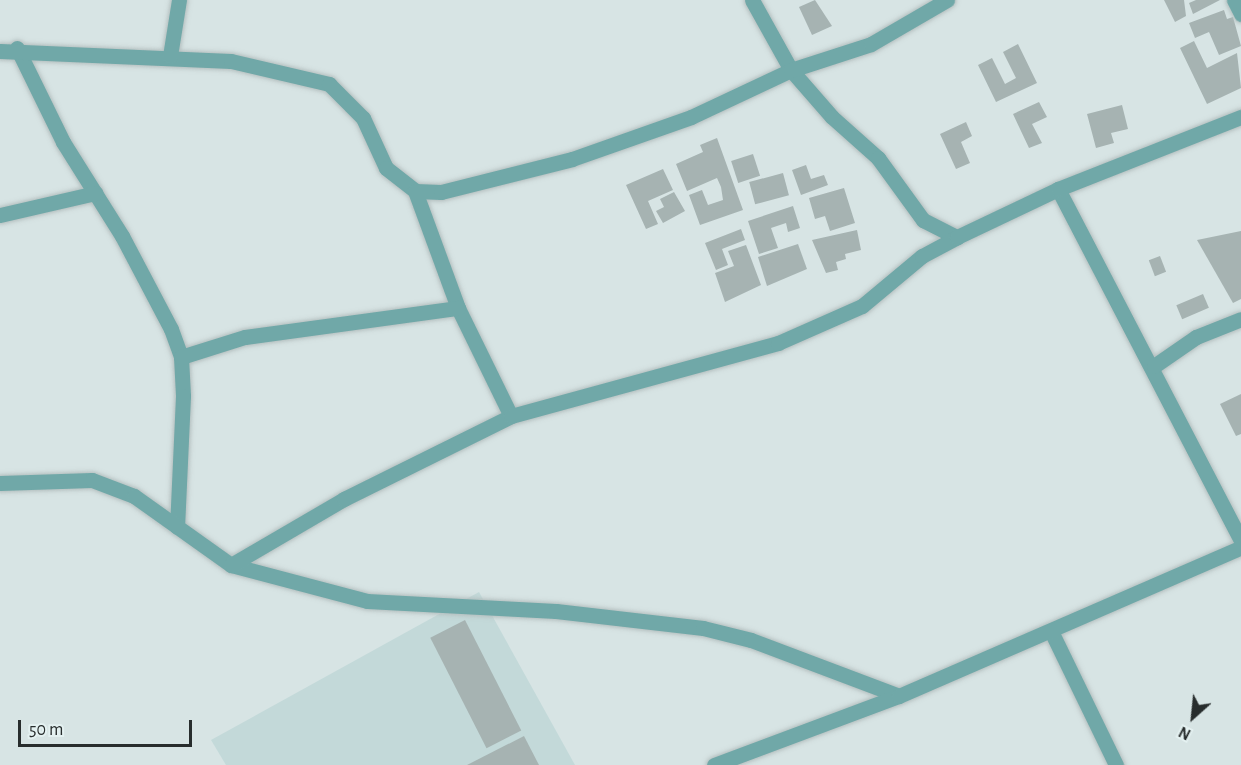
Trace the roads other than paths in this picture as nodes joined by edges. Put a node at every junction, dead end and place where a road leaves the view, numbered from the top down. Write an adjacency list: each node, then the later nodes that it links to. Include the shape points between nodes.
1 (179, 0): 8 (street)
2 (752, 0): 9 (street)
3 (947, 0): 9 (street, via 871,44)
4 (1234, 0): 5 (street)
5 (1241, 14)
6 (17, 48): 7 (street); 8 (street); 13 (street, via 63,142)
7 (0, 51)
8 (171, 56): 12 (street, via 231,61 328,84 363,117 386,168)
9 (791, 70): 12 (street, via 691,117 572,159 441,192); 15 (street, via 832,117 878,158 923,220)
10 (1241, 117): 11 (street)
11 (1058, 189): 15 (street); 19 (street)
12 (415, 191): 16 (street)
13 (95, 193): 14 (street); 18 (street, via 166,319)
14 (0, 216)
15 (957, 237): 20 (street, via 922,256 862,306 778,343)
16 (458, 308): 18 (street, via 245,337); 20 (street)
17 (1241, 319): 19 (street, via 1196,337)
18 (181, 357): 22 (street, via 184,463)
19 (1154, 366): 23 (street)
20 (511, 416): 25 (street, via 344,500)
21 (0, 483): 22 (street, via 92,480 134,496)
22 (177, 527): 25 (street)
23 (1241, 540)
24 (1241, 547): 26 (street)
25 (231, 565): 27 (street, via 367,601 556,611 703,628 751,640)
26 (1051, 631): 27 (street); 29 (street)
27 (899, 696): 28 (street)
28 (714, 765)
29 (1116, 765)

